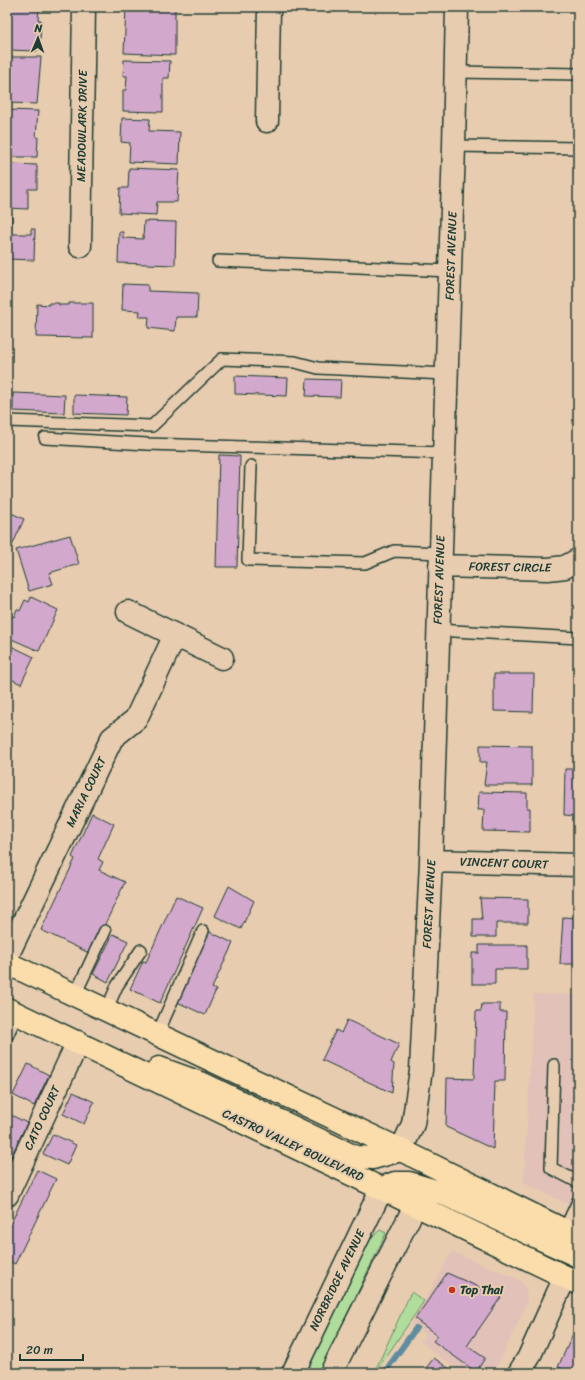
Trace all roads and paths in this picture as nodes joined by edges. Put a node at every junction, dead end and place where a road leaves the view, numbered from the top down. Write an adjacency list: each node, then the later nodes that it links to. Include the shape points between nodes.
1 (84, 7): 9 (street, MEADOWLARK DRIVE)
2 (269, 7): 6 (street)
3 (457, 7): 4 (street, FOREST AVENUE)
4 (456, 72): 5 (lane); 7 (street, FOREST AVENUE)
5 (578, 74)
6 (267, 121)
7 (454, 146): 8 (lane); 11 (street, FOREST AVENUE)
8 (578, 148)
9 (80, 246)
10 (218, 261): 11 (lane)
11 (450, 270): 12 (street, FOREST AVENUE)
12 (446, 374): 13 (lane, via 318,368 295,362 222,359 152,426); 15 (street, FOREST AVENUE)
13 (7, 421)
14 (45, 438): 15 (lane, via 147,444)
15 (444, 453): 17 (street, FOREST AVENUE)
16 (251, 466): 17 (lane, via 248,560 365,563 394,551)
17 (440, 559): 18 (street, FOREST CIRCLE, via 548,569 565,567); 20 (street, FOREST AVENUE)
18 (578, 560)
19 (128, 612): 21 (street)
20 (437, 630): 22 (lane); 24 (street, FOREST AVENUE)
21 (176, 635): 23 (street); 29 (street, MARIA COURT, via 136,719 112,738)
22 (578, 638)
23 (222, 658)
24 (431, 861): 25 (street, VINCENT COURT); 39 (street, FOREST AVENUE, via 421,1070 413,1124)
25 (578, 865)
26 (105, 931): 31 (lane)
27 (203, 931): 34 (lane)
28 (141, 950): 33 (lane, via 117,986)
29 (7, 956)
30 (7, 963): 31 (main road)
31 (75, 996): 33 (main road)
32 (12, 1011): 35 (lane); 36 (main road, CASTRO VALLEY BOULEVARD)
33 (106, 1011): 34 (main road)
34 (157, 1035): 39 (main road)
35 (7, 1036)
36 (78, 1042): 37 (main road, CASTRO VALLEY BOULEVARD); 42 (street, CATO COURT)
37 (114, 1060): 39 (main road, via 164,1069 203,1084 355,1157 374,1158); 41 (main road, CASTRO VALLEY BOULEVARD)
38 (554, 1065): 40 (lane, via 550,1168)
39 (401, 1150): 45 (main road)
40 (578, 1182)
41 (382, 1188): 44 (main road, CASTRO VALLEY BOULEVARD); 46 (main road, via 395,1183 410,1183 442,1193); 49 (street, NORBRIDGE AVENUE)
42 (7, 1195)
43 (578, 1201): 45 (lane)
44 (416, 1204): 47 (main road, CASTRO VALLEY BOULEVARD); 50 (street)
45 (571, 1234)
46 (578, 1256)
47 (572, 1280): 48 (street, via 552,1310)
48 (525, 1371)
49 (293, 1373)
50 (331, 1373)

